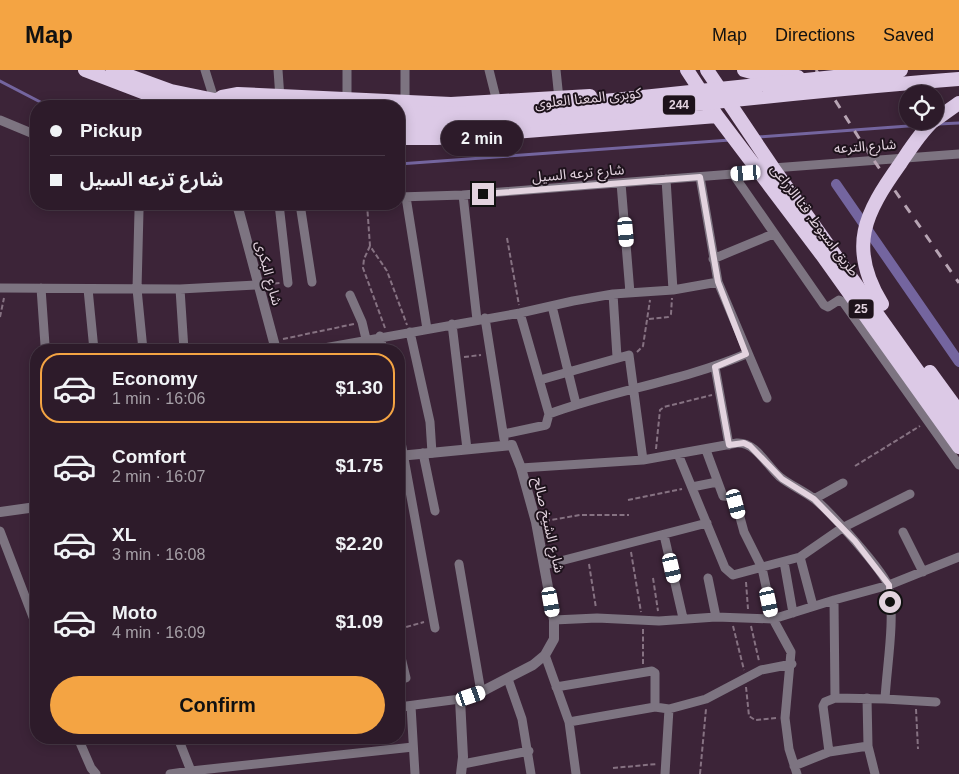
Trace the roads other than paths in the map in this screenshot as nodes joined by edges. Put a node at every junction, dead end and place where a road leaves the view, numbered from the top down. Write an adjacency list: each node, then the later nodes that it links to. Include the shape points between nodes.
1 (85, 70): 19 (highway)
2 (113, 70): 20 (highway)
3 (205, 70): 21 (street)
4 (278, 70): 17 (street)
5 (346, 70): 23 (street)
6 (405, 70): 24 (street)
7 (489, 70): 25 (street)
8 (556, 70): 18 (street)
9 (686, 70): 16 (highway, 25)
10 (707, 70): 15 (highway, 25)
11 (744, 70): 13 (highway, bridge)
12 (900, 70): 13 (highway, كوبرى المعنا العلوى / 244, bridge)
13 (812, 78): 27 (highway, كوبرى المعنا العلوى / 244, bridge, via 488,114)
14 (959, 79): 32 (highway, كوبرى المعنا العلوى / 244, bridge, via 510,122 443,126)
15 (715, 84): 16 (highway); 37 (highway, طريق اسيوط, قنا الزراعى / 25)
16 (696, 86): 18 (highway); 30 (highway, طريق اسيوط, قنا الزراعى / 25)
17 (280, 98): 22 (highway, via 230,95); 23 (highway)
18 (559, 99): 25 (highway)
19 (163, 100)
20 (207, 100)
21 (214, 100)
22 (219, 100)
23 (347, 100)
24 (403, 100)
25 (497, 102): 28 (highway)
26 (959, 103): 29 (highway)
27 (405, 108)
28 (405, 108)
29 (944, 113)
30 (717, 116): 35 (highway); 38 (highway, طريق اسيوط, قنا الزراعى / 25)
31 (0, 120): 34 (street)
32 (405, 124)
33 (925, 130): 88 (highway, bridge, via 882,189 868,216 864,261 882,304)
34 (30, 133)
35 (405, 138)
36 (959, 154): 37 (street, شارع الترعه)
37 (773, 168): 90 (highway, طريق اسيوط, قنا الزراعى / 25)
38 (759, 172): 39 (street, شارع ترعه السيل); 94 (highway, طريق اسيوط, قنا الزراعى / 25)
39 (732, 174): 40 (street, شارع ترعه السيل); 50 (street)
40 (700, 177): 41 (street, شارع ترعه السيل); 51 (street)
41 (666, 180): 42 (street, شارع ترعه السيل); 61 (street)
42 (621, 183): 43 (street, شارع ترعه السيل); 62 (street)
43 (463, 195): 44 (street, شارع ترعه السيل); 67 (street)
44 (405, 197)
45 (239, 210): 55 (street, شارع البكرى)
46 (280, 210): 54 (street)
47 (301, 210): 52 (street)
48 (404, 210): 69 (street)
49 (139, 211): 59 (street)
50 (773, 234): 51 (street); 101 (street, via 824,306 839,300 843,302)
51 (713, 259): 53 (street)
52 (312, 282)
53 (718, 282): 61 (street); 80 (street)
54 (288, 283)
55 (258, 285): 60 (street); 77 (street, شارع البكرى)
56 (3, 288): 57 (street)
57 (41, 288): 58 (street); 73 (street)
58 (88, 289): 59 (street); 74 (street)
59 (138, 289): 60 (street); 75 (street)
60 (180, 289): 76 (street)
61 (672, 290): 62 (street)
62 (630, 293): 63 (street)
63 (612, 294): 65 (street); 81 (street)
64 (350, 295): 72 (street)
65 (552, 306): 66 (street); 83 (street)
66 (520, 313): 67 (street); 84 (street)
67 (481, 319): 68 (street); 91 (street, via 491,354)
68 (452, 324): 69 (street); 95 (street)
69 (426, 329): 70 (street)
70 (410, 332): 71 (street); 97 (street, via 430,422)
71 (384, 336): 72 (street); 79 (street)
72 (366, 339): 78 (street)
73 (45, 344)
74 (93, 344)
75 (143, 344)
76 (184, 344)
77 (275, 344)
78 (342, 344)
79 (383, 344)
80 (746, 354): 82 (street); 86 (street)
81 (616, 357): 83 (street); 85 (street, via 629,355)
82 (715, 367): 85 (street); 93 (street)
83 (567, 371): 84 (street); 87 (street)
84 (540, 380): 89 (street)
85 (634, 388): 87 (street); 100 (street)
86 (767, 398)
87 (576, 404): 89 (street)
88 (959, 412)
89 (549, 414): 91 (street, via 546,425)
90 (959, 429)
91 (504, 434): 92 (street)
92 (503, 445): 95 (street); 102 (street, شارع الشيخ صالح, via 514,448)
93 (729, 445): 96 (street); 108 (street, via 744,443 750,446 782,479)
94 (959, 447)
95 (467, 449): 97 (street)
96 (706, 450): 98 (street); 104 (street)
97 (428, 453): 99 (street); 111 (street)
98 (678, 454): 100 (street); 106 (street)
99 (405, 456)
100 (643, 460): 102 (street)
101 (959, 465)
102 (521, 468): 121 (street, شارع الشيخ صالح)
103 (405, 476): 136 (street)
104 (717, 482): 106 (street); 122 (street, via 723,496 735,500 744,532)
105 (843, 483): 108 (street)
106 (692, 488): 112 (street)
107 (910, 494): 113 (street)
108 (814, 499): 113 (street)
109 (30, 508): 110 (street)
110 (0, 512)
111 (435, 512)
112 (707, 523): 116 (street); 122 (street, via 726,571 733,575)
113 (842, 528): 117 (street); 125 (street)
114 (0, 531): 127 (street)
115 (903, 532): 123 (street)
116 (664, 535): 121 (street); 133 (street)
117 (800, 557): 119 (street); 129 (street)
118 (959, 557): 123 (street)
119 (784, 562): 122 (street); 131 (street)
120 (459, 564): 143 (street)
121 (545, 565): 135 (street, شارع الشيخ صالح)
122 (762, 568): 134 (street)
123 (923, 572): 125 (street)
124 (708, 578): 132 (street)
125 (889, 585): 128 (street); 147 (street)
126 (30, 597): 127 (street)
127 (27, 598): 130 (street)
128 (834, 600): 129 (street); 144 (street)
129 (813, 606): 131 (street)
130 (30, 607)
131 (793, 613): 134 (street)
132 (716, 617): 133 (street); 134 (street)
133 (683, 618): 135 (street, via 659,621)
134 (773, 619): 138 (street, via 790,646)
135 (554, 620): 137 (street, شارع الشيخ صالح, via 554,639)
136 (434, 623)
137 (545, 655): 141 (street); 142 (street)
138 (792, 664): 152 (street, via 761,670 706,699); 162 (street, via 785,718)
139 (405, 674): 140 (street)
140 (406, 678)
141 (508, 679): 143 (street); 158 (street)
142 (556, 687): 151 (street, via 652,671 655,673); 153 (street)
143 (481, 692): 146 (street)
144 (834, 698): 145 (street); 159 (street, via 828,699 823,706)
145 (867, 698): 147 (street); 156 (street)
146 (460, 699): 150 (street); 160 (street)
147 (885, 699): 148 (street)
148 (936, 702)
149 (405, 706): 150 (street)
150 (411, 706): 157 (street)
151 (655, 706): 152 (street); 153 (street)
152 (669, 709): 169 (street)
153 (569, 722): 168 (street)
154 (81, 744): 164 (street)
155 (180, 744): 163 (street)
156 (868, 746): 159 (street); 170 (street)
157 (413, 747): 161 (street); 166 (street)
158 (529, 751): 160 (street); 167 (street)
159 (829, 752): 162 (street)
160 (462, 769)
161 (235, 770): 163 (street)
162 (796, 770)
163 (191, 771): 165 (street)
164 (96, 774)
165 (170, 774)
166 (415, 774)
167 (531, 774)
168 (576, 774)
169 (665, 774)
170 (875, 774)

